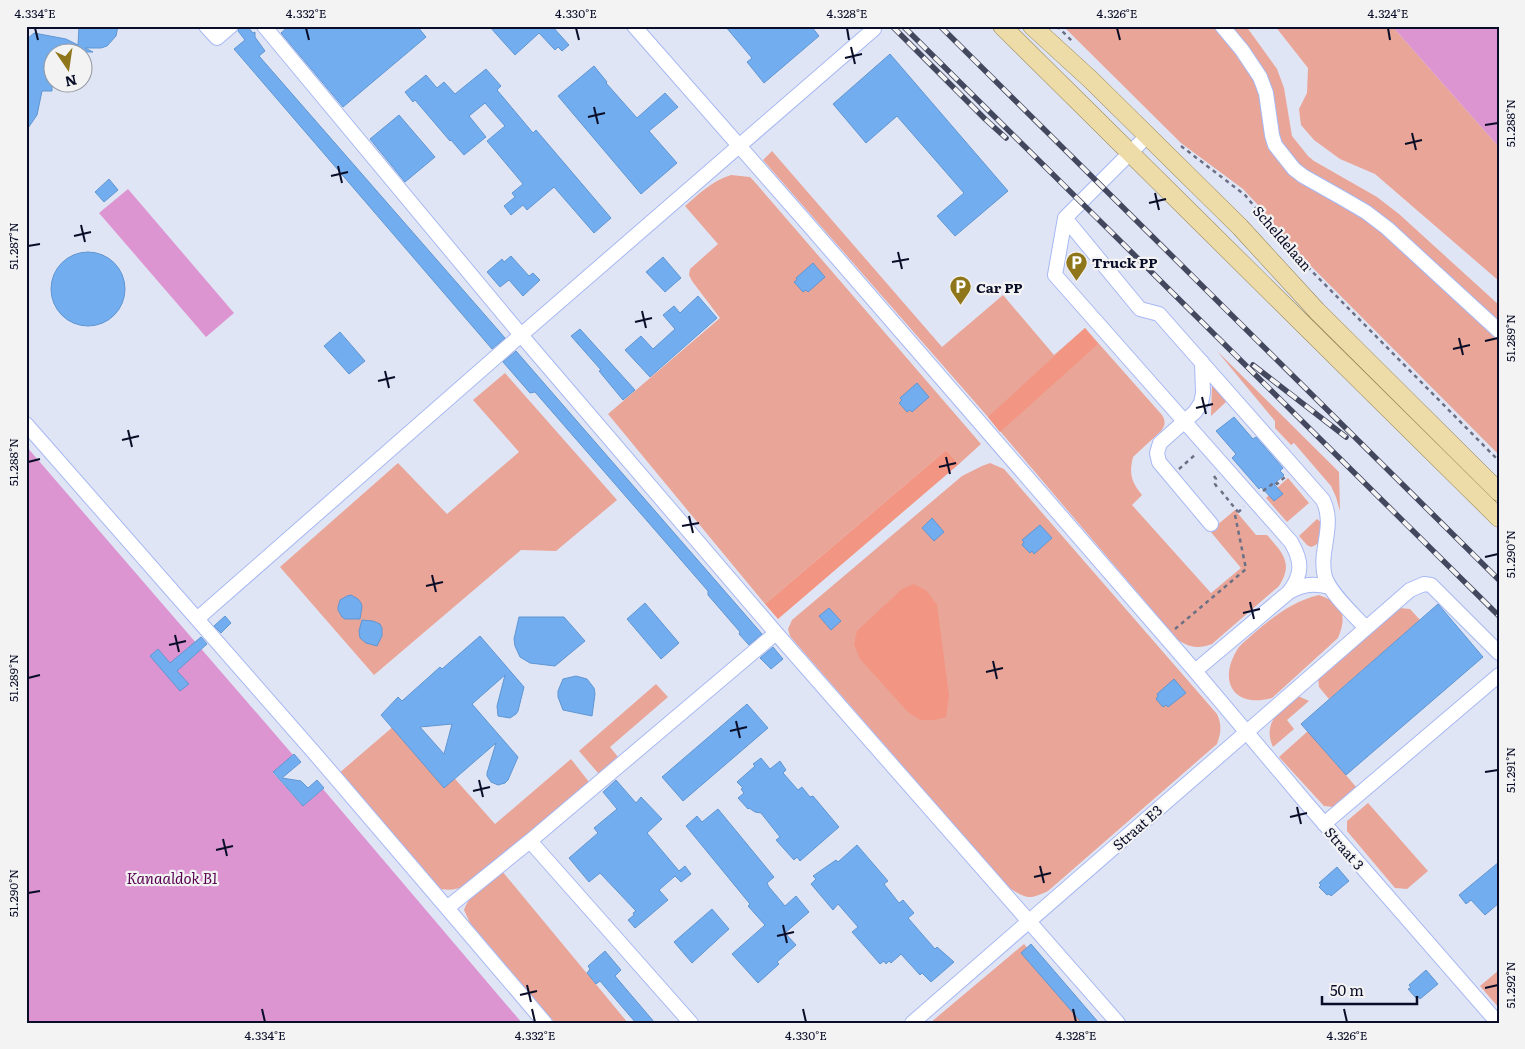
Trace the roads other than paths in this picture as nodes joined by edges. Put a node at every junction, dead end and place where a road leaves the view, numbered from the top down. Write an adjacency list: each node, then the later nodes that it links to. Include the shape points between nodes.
1 (206, 26): 2 (lane, via 216,38)
2 (231, 26)
3 (264, 26): 14 (lane)
4 (634, 26): 10 (lane, Straat 3)
5 (871, 26): 10 (lane, via 874,30)
6 (1002, 26): 11 (main road)
7 (1032, 26): 9 (main road, Scheldelaan)
8 (1222, 26): 13 (lane, via 1260,77 1275,145 1294,169 1387,228)
9 (1147, 136): 11 (lane); 18 (main road, Scheldelaan)
10 (738, 147): 14 (lane); 27 (lane, Straat 3)
11 (1130, 153): 12 (lane); 19 (main road)
12 (1065, 218): 15 (lane, via 1140,309 1160,314); 16 (lane, via 1055,275)
13 (1499, 331)
14 (521, 335): 23 (lane); 25 (lane)
15 (1202, 362): 16 (lane, via 1201,403); 21 (lane, via 1323,500 1328,522 1324,566)
16 (1184, 420): 20 (lane, via 1160,443 1159,462); 22 (lane, via 1201,450 1233,475 1298,553 1299,572)
17 (26, 424): 23 (lane)
18 (1499, 492)
19 (1499, 518)
20 (1211, 524)
21 (1330, 587): 22 (lane, via 1310,584); 24 (lane)
22 (1289, 592): 27 (lane)
23 (197, 619): 32 (lane)
24 (1366, 628): 26 (lane, Straat E3, via 1410,590 1424,584 1431,585); 29 (lane, Straat E3)
25 (776, 634): 31 (lane); 33 (lane)
26 (1499, 653)
27 (1195, 672): 29 (lane, Straat 3)
28 (1499, 675): 30 (lane)
29 (1246, 732): 30 (lane, Straat 3); 33 (lane, Straat E3)
30 (1324, 824): 34 (lane, Straat 3)
31 (530, 841): 32 (lane); 36 (lane)
32 (447, 908): 35 (lane)
33 (1028, 922): 37 (lane, Straat E3); 38 (lane)
34 (1497, 1022)
35 (545, 1023)
36 (690, 1023)
37 (912, 1023)
38 (1118, 1023)

